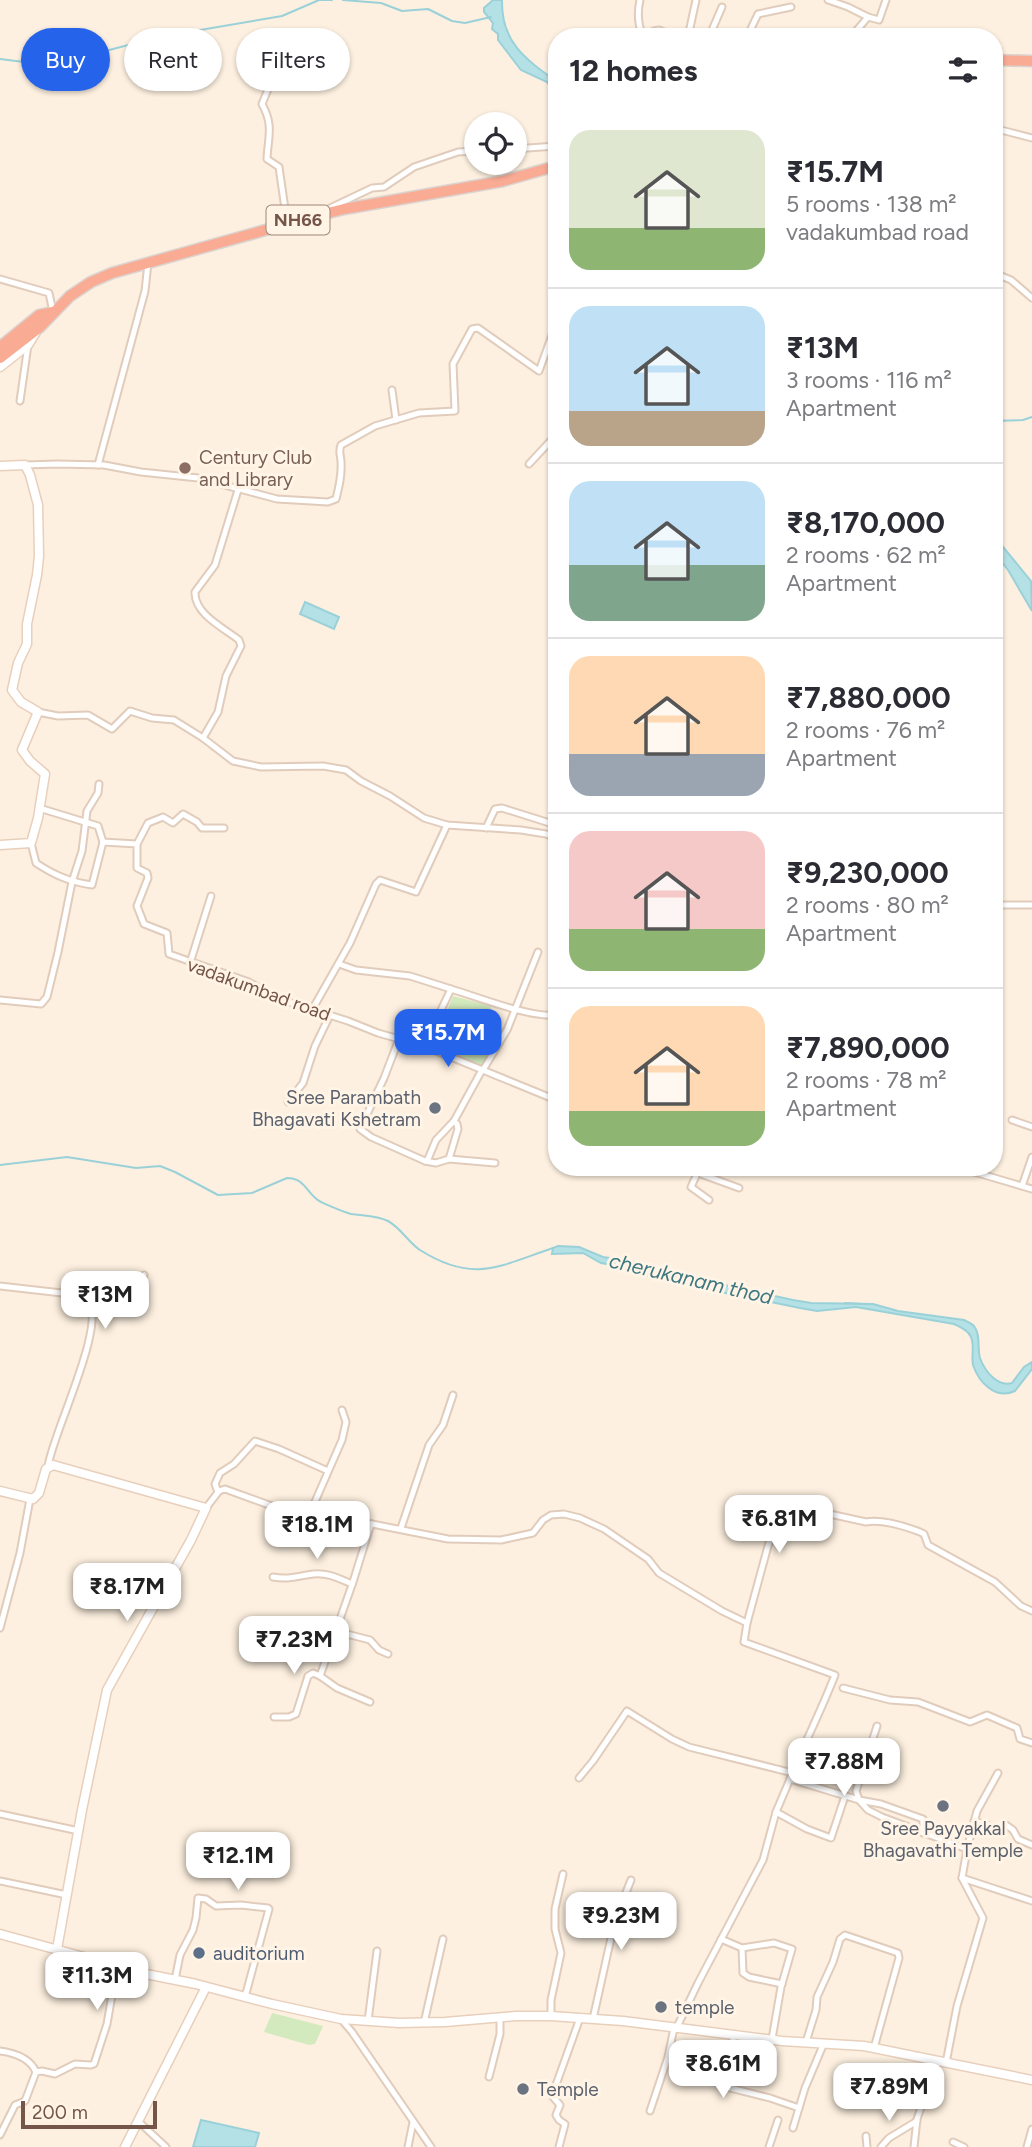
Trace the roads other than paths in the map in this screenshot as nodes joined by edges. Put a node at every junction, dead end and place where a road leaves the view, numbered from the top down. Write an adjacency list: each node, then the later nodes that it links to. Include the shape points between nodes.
1 (640, 0): 8 (street)
2 (696, 0): 9 (street)
3 (828, 0): 7 (street)
4 (887, 0): 7 (street, via 879,20)
5 (722, 7): 10 (street)
6 (791, 8): 11 (street, via 758,14)
7 (868, 17): 12 (street)
8 (640, 28)
9 (690, 28)
10 (713, 28)
11 (751, 28)
12 (858, 28)
13 (1003, 60): 14 (highway)
14 (1032, 61)
15 (267, 91): 23 (street, via 262,104 270,133 267,159 279,167)
16 (1003, 131): 17 (street)
17 (1032, 138)
18 (548, 147): 19 (street)
19 (527, 148)
20 (464, 152): 22 (street, via 414,167 384,187 372,188)
21 (548, 168): 22 (highway, NH66)
22 (313, 217): 23 (highway, NH66)
23 (287, 223): 24 (highway, NH66)
24 (148, 263): 28 (highway, NH66, via 91,282); 41 (street, via 145,290)
25 (1003, 277): 27 (street)
26 (0, 279): 28 (street, via 49,293)
27 (1032, 298)
28 (53, 312): 29 (highway, NH66); 32 (highway, NH66, via 39,315)
29 (40, 327): 30 (street); 33 (highway, NH66)
30 (28, 345): 34 (street); 36 (street)
31 (548, 346): 37 (street, via 539,371 478,328 472,329 453,364 455,411)
32 (0, 347)
33 (0, 358)
34 (0, 367)
35 (393, 390): 37 (street)
36 (20, 401)
37 (396, 420): 43 (street, via 341,445 336,499 276,499)
38 (548, 444): 39 (street)
39 (529, 464)
40 (25, 465): 41 (street); 42 (street); 44 (street, via 38,505 39,556 27,644 12,690)
41 (98, 465): 43 (street, via 198,478)
42 (0, 466)
43 (238, 491): 45 (street, via 215,565 195,592 198,607 241,646 226,676 218,712)
44 (38, 712): 45 (street, via 88,715 112,729 130,711 174,720); 47 (street, via 22,750 45,774)
45 (203, 738): 50 (street, via 233,761 261,767 346,770 424,818)
46 (99, 785): 48 (street)
47 (39, 808): 48 (street); 55 (street)
48 (85, 822): 54 (street, via 98,826); 58 (street)
49 (548, 822): 52 (street, via 502,808 495,809)
50 (447, 825): 52 (street); 64 (street, via 416,891 386,881 376,884)
51 (224, 828): 56 (street, via 202,828 183,814 173,823 163,817 148,823)
52 (486, 828): 53 (street)
53 (548, 835)
54 (103, 842): 56 (street); 58 (street, via 92,885)
55 (31, 843): 57 (street); 58 (street, via 36,863)
56 (137, 844): 63 (street, vadakumbad road, via 137,868 148,875 137,906 144,924 167,933 169,954)
57 (0, 845)
58 (72, 882): 66 (street, via 47,997 41,1004)
59 (211, 896): 63 (street)
60 (1003, 905): 61 (street)
61 (1032, 905)
62 (538, 952): 67 (street)
63 (190, 963): 68 (street, vadakumbad road)
64 (339, 964): 65 (street, via 410,976); 68 (street)
65 (451, 989): 67 (street); 72 (street)
66 (0, 1000)
67 (516, 1008): 70 (street); 73 (street, via 508,1030)
68 (312, 1010): 69 (street, vadakumbad road)
69 (330, 1015): 71 (street, vadakumbad road); 75 (street, via 303,1083)
70 (548, 1015)
71 (399, 1039): 72 (street, vadakumbad road); 81 (street, via 360,1129)
72 (424, 1046): 73 (street, vadakumbad road)
73 (482, 1070): 74 (street, vadakumbad road); 77 (street)
74 (548, 1097)
75 (288, 1102)
76 (1012, 1120): 78 (street)
77 (454, 1121): 80 (street, via 458,1129); 81 (street, via 439,1135)
78 (1032, 1127)
79 (1032, 1157): 86 (street)
80 (449, 1159): 81 (street); 82 (street)
81 (425, 1161)
82 (495, 1163)
83 (696, 1176): 89 (street, via 691,1187)
84 (712, 1176): 87 (street)
85 (988, 1176): 86 (street)
86 (1022, 1186): 88 (street)
87 (739, 1188)
88 (1032, 1189)
89 (709, 1200)
90 (144, 1275): 92 (street, via 115,1296)
91 (0, 1286): 92 (street)
92 (90, 1297): 95 (street, via 93,1319 88,1345)
93 (453, 1395): 103 (street, via 443,1425 429,1445)
94 (342, 1410): 96 (street, via 346,1422 342,1440)
95 (48, 1466): 99 (street, via 39,1493); 100 (street)
96 (328, 1471): 98 (street, via 255,1441 220,1473 215,1484); 101 (street, via 314,1504)
97 (0, 1491): 99 (street)
98 (218, 1492): 100 (street); 101 (street, via 225,1489 305,1518)
99 (30, 1499): 108 (street)
100 (206, 1508): 126 (street, via 107,1690)
101 (314, 1516): 102 (street, via 325,1512)
102 (370, 1524): 103 (street); 105 (street)
103 (401, 1528): 107 (street, via 448,1539 501,1540 533,1532 551,1515 580,1518 637,1550 659,1573)
104 (273, 1577): 105 (street, via 324,1574)
105 (352, 1584): 109 (street)
106 (1032, 1611): 107 (street, via 995,1582 928,1545 925,1534 784,1504)
107 (747, 1623): 117 (street, via 746,1644 835,1675)
108 (0, 1626)
109 (335, 1631): 110 (street, via 370,1640); 111 (street)
110 (388, 1654)
111 (320, 1676): 113 (street); 114 (street, via 308,1676 296,1714)
112 (843, 1688): 116 (street, via 918,1702 970,1722 987,1715 1017,1728 1020,1739)
113 (370, 1702)
114 (274, 1717)
115 (877, 1726): 122 (street, via 856,1791)
116 (1032, 1742)
117 (793, 1773): 119 (street, via 689,1747 626,1711); 120 (street)
118 (999, 1773): 125 (street)
119 (579, 1778)
120 (790, 1779): 121 (street); 123 (street)
121 (845, 1796): 122 (street); 123 (street, via 831,1838)
122 (859, 1800): 127 (street, via 868,1810); 127 (street, via 923,1819)
123 (776, 1812): 138 (street, via 763,1860)
124 (0, 1814): 126 (street)
125 (974, 1821): 128 (street, via 1002,1830 1006,1825 1018,1839); 129 (street)
126 (79, 1831): 134 (street)
127 (923, 1833): 129 (street)
128 (1032, 1845)
129 (967, 1850): 131 (street)
130 (563, 1874): 147 (street, via 555,1909 561,1953)
131 (962, 1878): 135 (street); 162 (street, via 983,1918)
132 (631, 1880): 151 (street, via 615,1920)
133 (0, 1881): 134 (street)
134 (67, 1895): 140 (street)
135 (1032, 1901)
136 (0, 1934): 140 (street)
137 (443, 1939): 153 (street)
138 (721, 1939): 139 (street); 154 (street)
139 (742, 1948): 144 (street, via 743,1973); 144 (street, via 774,1943 792,1949)
140 (57, 1949): 142 (street)
141 (377, 1951): 152 (street)
142 (117, 1966): 143 (street); 163 (street, via 109,2016 94,2064 75,2064 55,2074)
143 (175, 1980): 145 (street); 146 (street, via 198,1899 216,1906 268,1908)
144 (782, 1984): 156 (street)
145 (206, 1987): 146 (street); 169 (street)
146 (245, 1997): 150 (street)
147 (551, 2016): 148 (street); 149 (street)
148 (500, 2017): 153 (street); 164 (street)
149 (580, 2018): 151 (street); 181 (street, via 552,2096 560,2105 556,2115 565,2124)
150 (341, 2019): 152 (street); 171 (street)
151 (593, 2019): 154 (street)
152 (368, 2021): 153 (street)
153 (424, 2023)
154 (675, 2028): 155 (street); 167 (street)
155 (734, 2035): 156 (street); 166 (street, via 724,2085)
156 (772, 2039): 157 (street)
157 (806, 2042): 158 (street); 159 (street, via 817,1997 845,1935 898,1953)
158 (824, 2043): 159 (street); 166 (street)
159 (874, 2048): 161 (street)
160 (0, 2051): 163 (street, via 22,2057)
161 (937, 2061): 162 (street); 170 (street)
162 (946, 2063): 165 (street)
163 (36, 2072): 174 (street, via 25,2101 15,2105)
164 (489, 2077)
165 (1032, 2080)
166 (799, 2108): 172 (street)
167 (650, 2111)
168 (778, 2120): 182 (street)
169 (138, 2121): 177 (street); 178 (street)
170 (917, 2121): 184 (street); 185 (street)
171 (414, 2122): 179 (street); 180 (street)
172 (793, 2128)
173 (1032, 2129): 187 (street)
174 (0, 2135)
175 (866, 2136): 183 (street)
176 (954, 2142): 186 (street)
177 (125, 2147)
178 (166, 2147)
179 (408, 2147)
180 (430, 2147)
181 (559, 2147)
182 (769, 2147)
183 (867, 2147)
184 (881, 2147)
185 (914, 2147)
186 (964, 2147)
187 (1027, 2147)

